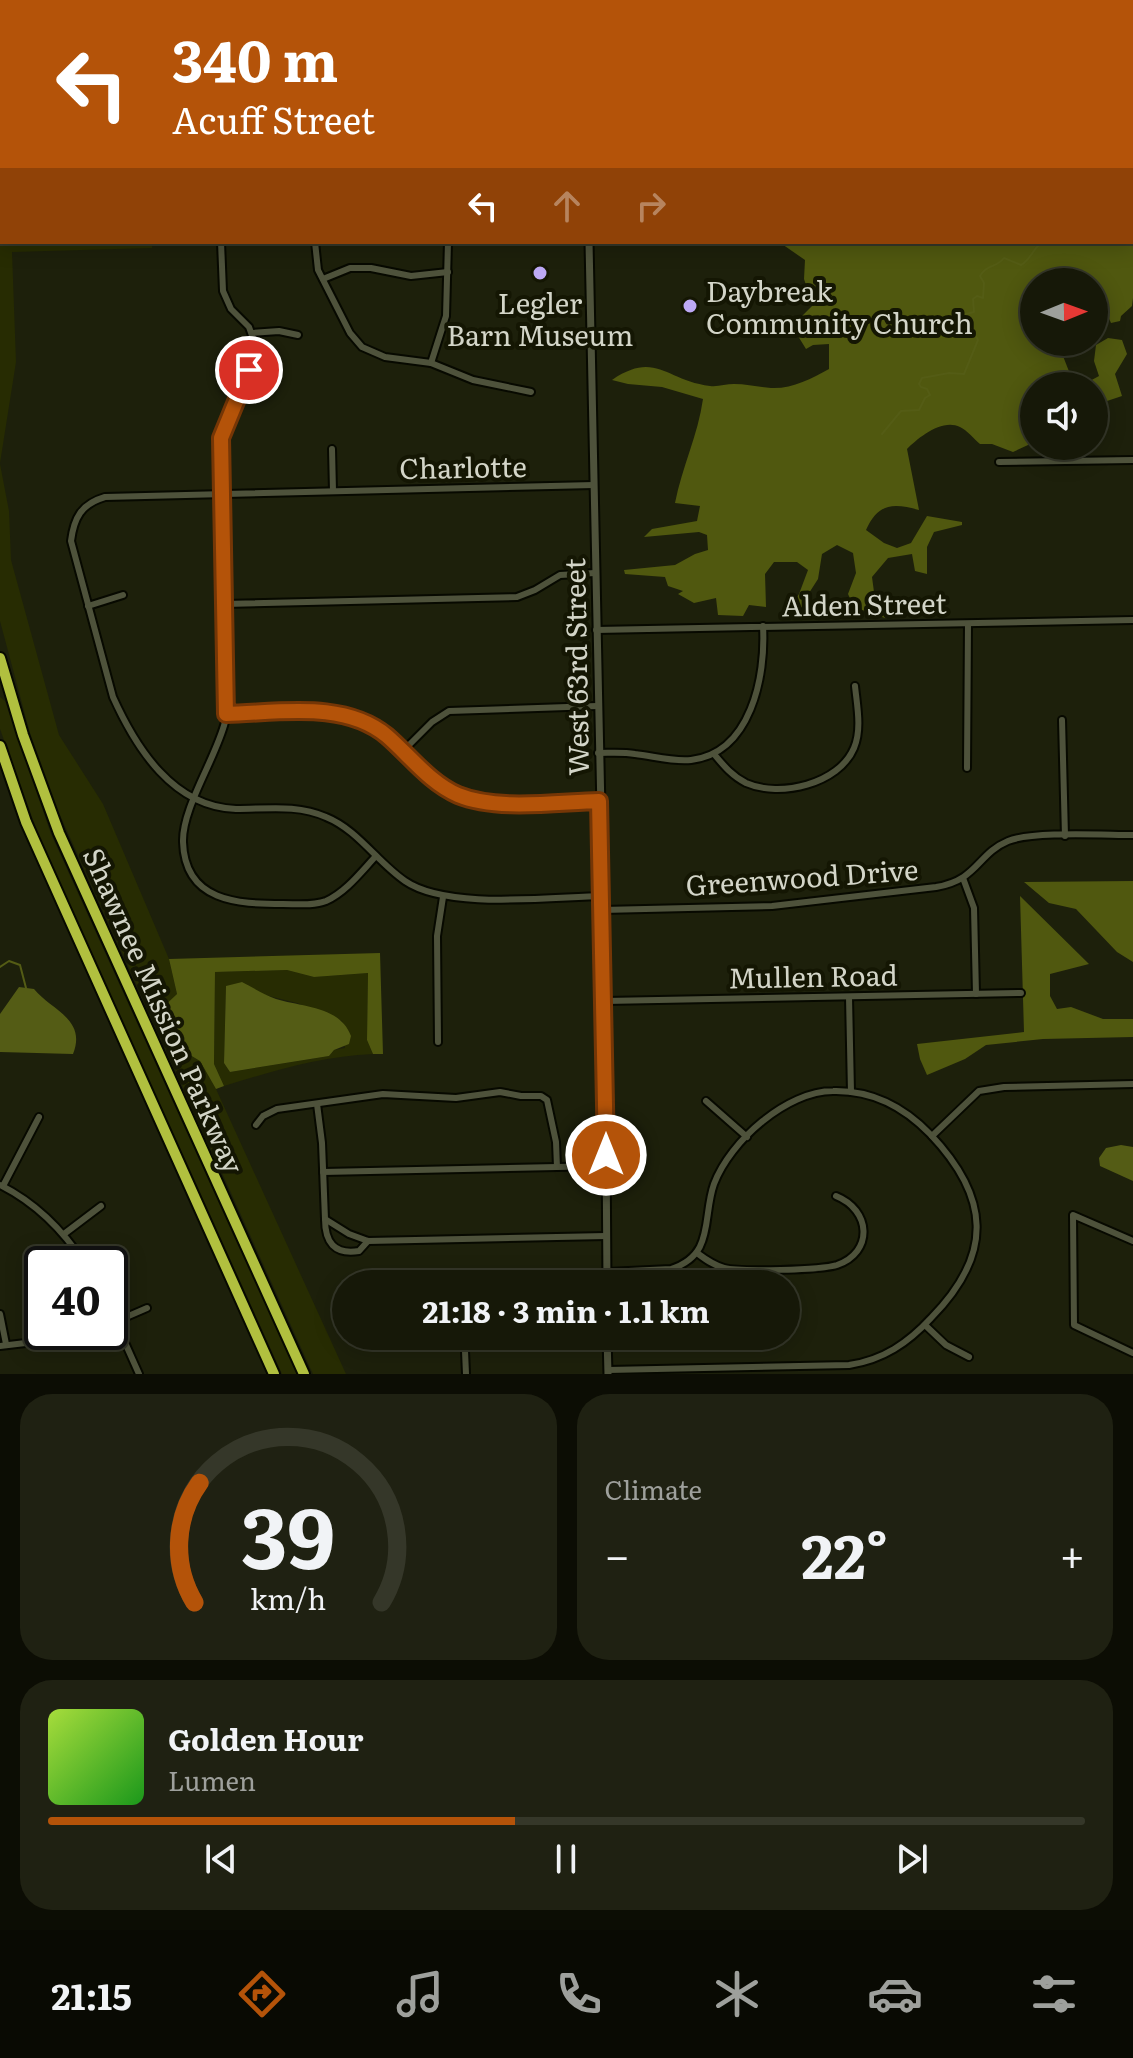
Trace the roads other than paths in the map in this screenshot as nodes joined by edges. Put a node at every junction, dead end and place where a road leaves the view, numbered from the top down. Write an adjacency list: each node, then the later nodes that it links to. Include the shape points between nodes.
1 (221, 244): 7 (street, via 223,291)
2 (315, 244): 6 (street)
3 (448, 244): 5 (street)
4 (589, 244): 14 (street, West 63rd Street)
5 (448, 272): 6 (street, via 423,276 350,268); 9 (street, via 446,316)
6 (323, 279): 9 (street, via 362,347 385,357)
7 (252, 333): 8 (street); 16 (street, via 254,358 221,438)
8 (298, 335)
9 (431, 363): 10 (street, via 473,380)
10 (531, 392)
11 (332, 449): 15 (street)
12 (1133, 460): 13 (street)
13 (999, 462)
14 (594, 485): 15 (street, Charlotte); 17 (street, West 63rd Street)
15 (333, 491): 16 (street, Charlotte)
16 (222, 494): 19 (street); 20 (street, Charlotte, via 112,496 86,505 73,524 71,541)
17 (595, 573): 19 (street, via 560,575 517,597); 24 (street, West 63rd Street)
18 (123, 595): 20 (street)
19 (225, 604): 28 (street)
20 (88, 606): 35 (street, via 120,713 161,775)
21 (1133, 620): 22 (street, Alden Street)
22 (968, 624): 23 (street, Alden Street); 34 (street)
23 (763, 626): 24 (street, Alden Street); 33 (street, via 759,685 739,731)
24 (596, 630): 27 (street, West 63rd Street)
25 (0, 658): 87 (highway, Shawnee Mission Parkway, via 59,833)
26 (855, 686): 33 (street, via 854,749 827,779 805,786 753,786)
27 (597, 706): 31 (street, via 449,711); 32 (street, West 63rd Street)
28 (226, 714): 31 (street, via 349,716 379,730); 35 (street)
29 (1062, 720): 38 (street)
30 (0, 746): 86 (highway, Shawnee Mission Parkway, via 26,822)
31 (403, 751): 36 (street, via 438,784 473,800)
32 (598, 753): 33 (street, via 688,761); 36 (street, West 63rd Street)
33 (714, 754)
34 (967, 768)
35 (195, 798): 39 (street, via 220,807 295,808 325,816); 39 (street, via 183,839 190,870 227,901 326,901)
36 (599, 801): 41 (street, West 63rd Street)
37 (1133, 835): 38 (street, Greenwood Drive)
38 (1065, 836): 40 (street, Greenwood Drive, via 1004,843)
39 (376, 856): 42 (street, via 416,888)
40 (963, 878): 43 (street, Greenwood Drive, via 936,887 799,904); 45 (street, via 974,908)
41 (602, 896): 42 (street); 43 (street, West 63rd Street)
42 (443, 897): 48 (street, via 437,936)
43 (602, 910): 47 (street, West 63rd Street)
44 (1021, 993): 45 (street, Mullen Road)
45 (976, 994): 46 (street, Mullen Road)
46 (849, 997): 47 (street, Mullen Road); 50 (street)
47 (605, 1001): 57 (street, West 63rd Street)
48 (438, 1042)
49 (1133, 1084): 55 (street, via 979,1091)
50 (851, 1092): 55 (street, via 889,1102); 56 (street, via 798,1098 769,1115)
51 (706, 1101): 56 (street)
52 (317, 1104): 54 (street, via 277,1109); 58 (street, via 383,1094 541,1096 554,1126); 59 (street)
53 (39, 1117): 60 (street)
54 (256, 1125)
55 (932, 1136): 75 (street, via 968,1186 976,1225 973,1255 960,1285)
56 (747, 1137): 69 (street, via 714,1183 704,1243)
57 (606, 1166): 58 (street); 65 (street, West 63rd Street)
58 (557, 1167): 59 (street)
59 (323, 1172): 63 (street)
60 (2, 1186): 64 (street)
61 (836, 1196): 69 (street, via 854,1206 864,1231 860,1246 837,1265 731,1269)
62 (101, 1206): 64 (street)
63 (325, 1219): 66 (street); 66 (street, via 331,1246 359,1251)
64 (64, 1234): 68 (street)
65 (606, 1236): 66 (street); 70 (street, West 63rd Street)
66 (368, 1241)
67 (1133, 1241): 81 (street, via 1073,1215 1074,1325)
68 (72, 1246)
69 (697, 1253): 71 (street, via 680,1266)
70 (607, 1270)
71 (650, 1270)
72 (147, 1308): 74 (street)
73 (0, 1314): 77 (street)
74 (128, 1316)
75 (925, 1325): 82 (street); 83 (street, via 878,1358)
76 (24, 1343): 77 (street)
77 (3, 1345)
78 (127, 1350): 85 (street)
79 (465, 1350): 88 (street)
80 (607, 1350): 84 (street)
81 (1133, 1353)
82 (969, 1357)
83 (818, 1365): 84 (street); 89 (street)
84 (608, 1372)
85 (139, 1374)
86 (274, 1374)
87 (304, 1374)
88 (466, 1374)
89 (818, 1374)

